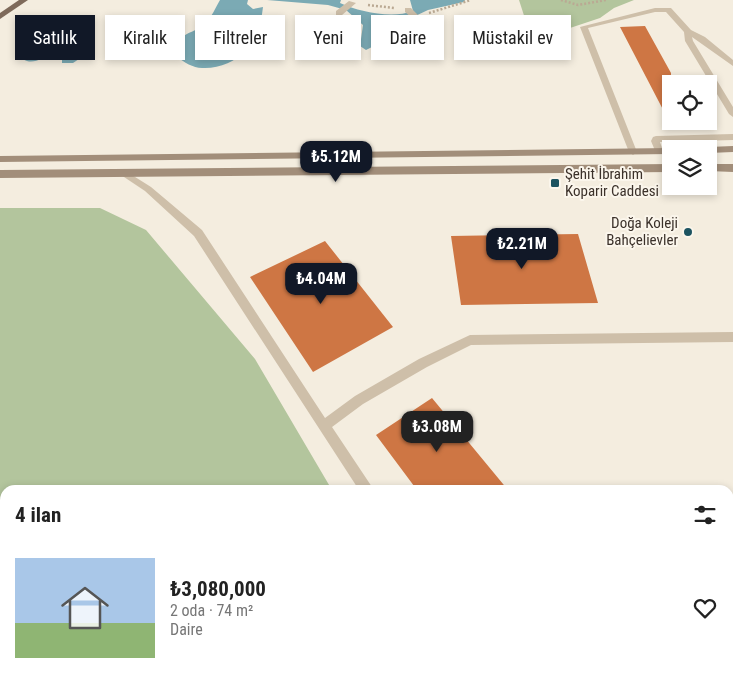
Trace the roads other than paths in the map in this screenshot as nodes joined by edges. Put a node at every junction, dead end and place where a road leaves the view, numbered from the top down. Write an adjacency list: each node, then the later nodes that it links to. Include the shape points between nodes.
1 (24, 0): 6 (main road)
2 (352, 3): 4 (street)
3 (408, 10): 5 (street)
4 (339, 12)
5 (414, 15)
6 (0, 17)
7 (688, 32): 8 (lane); 9 (lane, via 689,41); 14 (lane, via 668,10 662,9 584,27)
8 (733, 64)
9 (733, 114)
10 (733, 137): 13 (lane, via 656,138)
11 (733, 149): 12 (street)
12 (717, 150)
13 (659, 151): 14 (street)
14 (633, 152): 15 (street)
15 (0, 160)
16 (662, 168): 19 (street)
17 (717, 168): 18 (street)
18 (733, 168)
19 (124, 173): 20 (street); 22 (lane, via 148,189 198,233)
20 (0, 174)
21 (733, 336): 22 (lane, via 470,340 359,400)
22 (324, 426): 23 (lane)
23 (364, 485)

